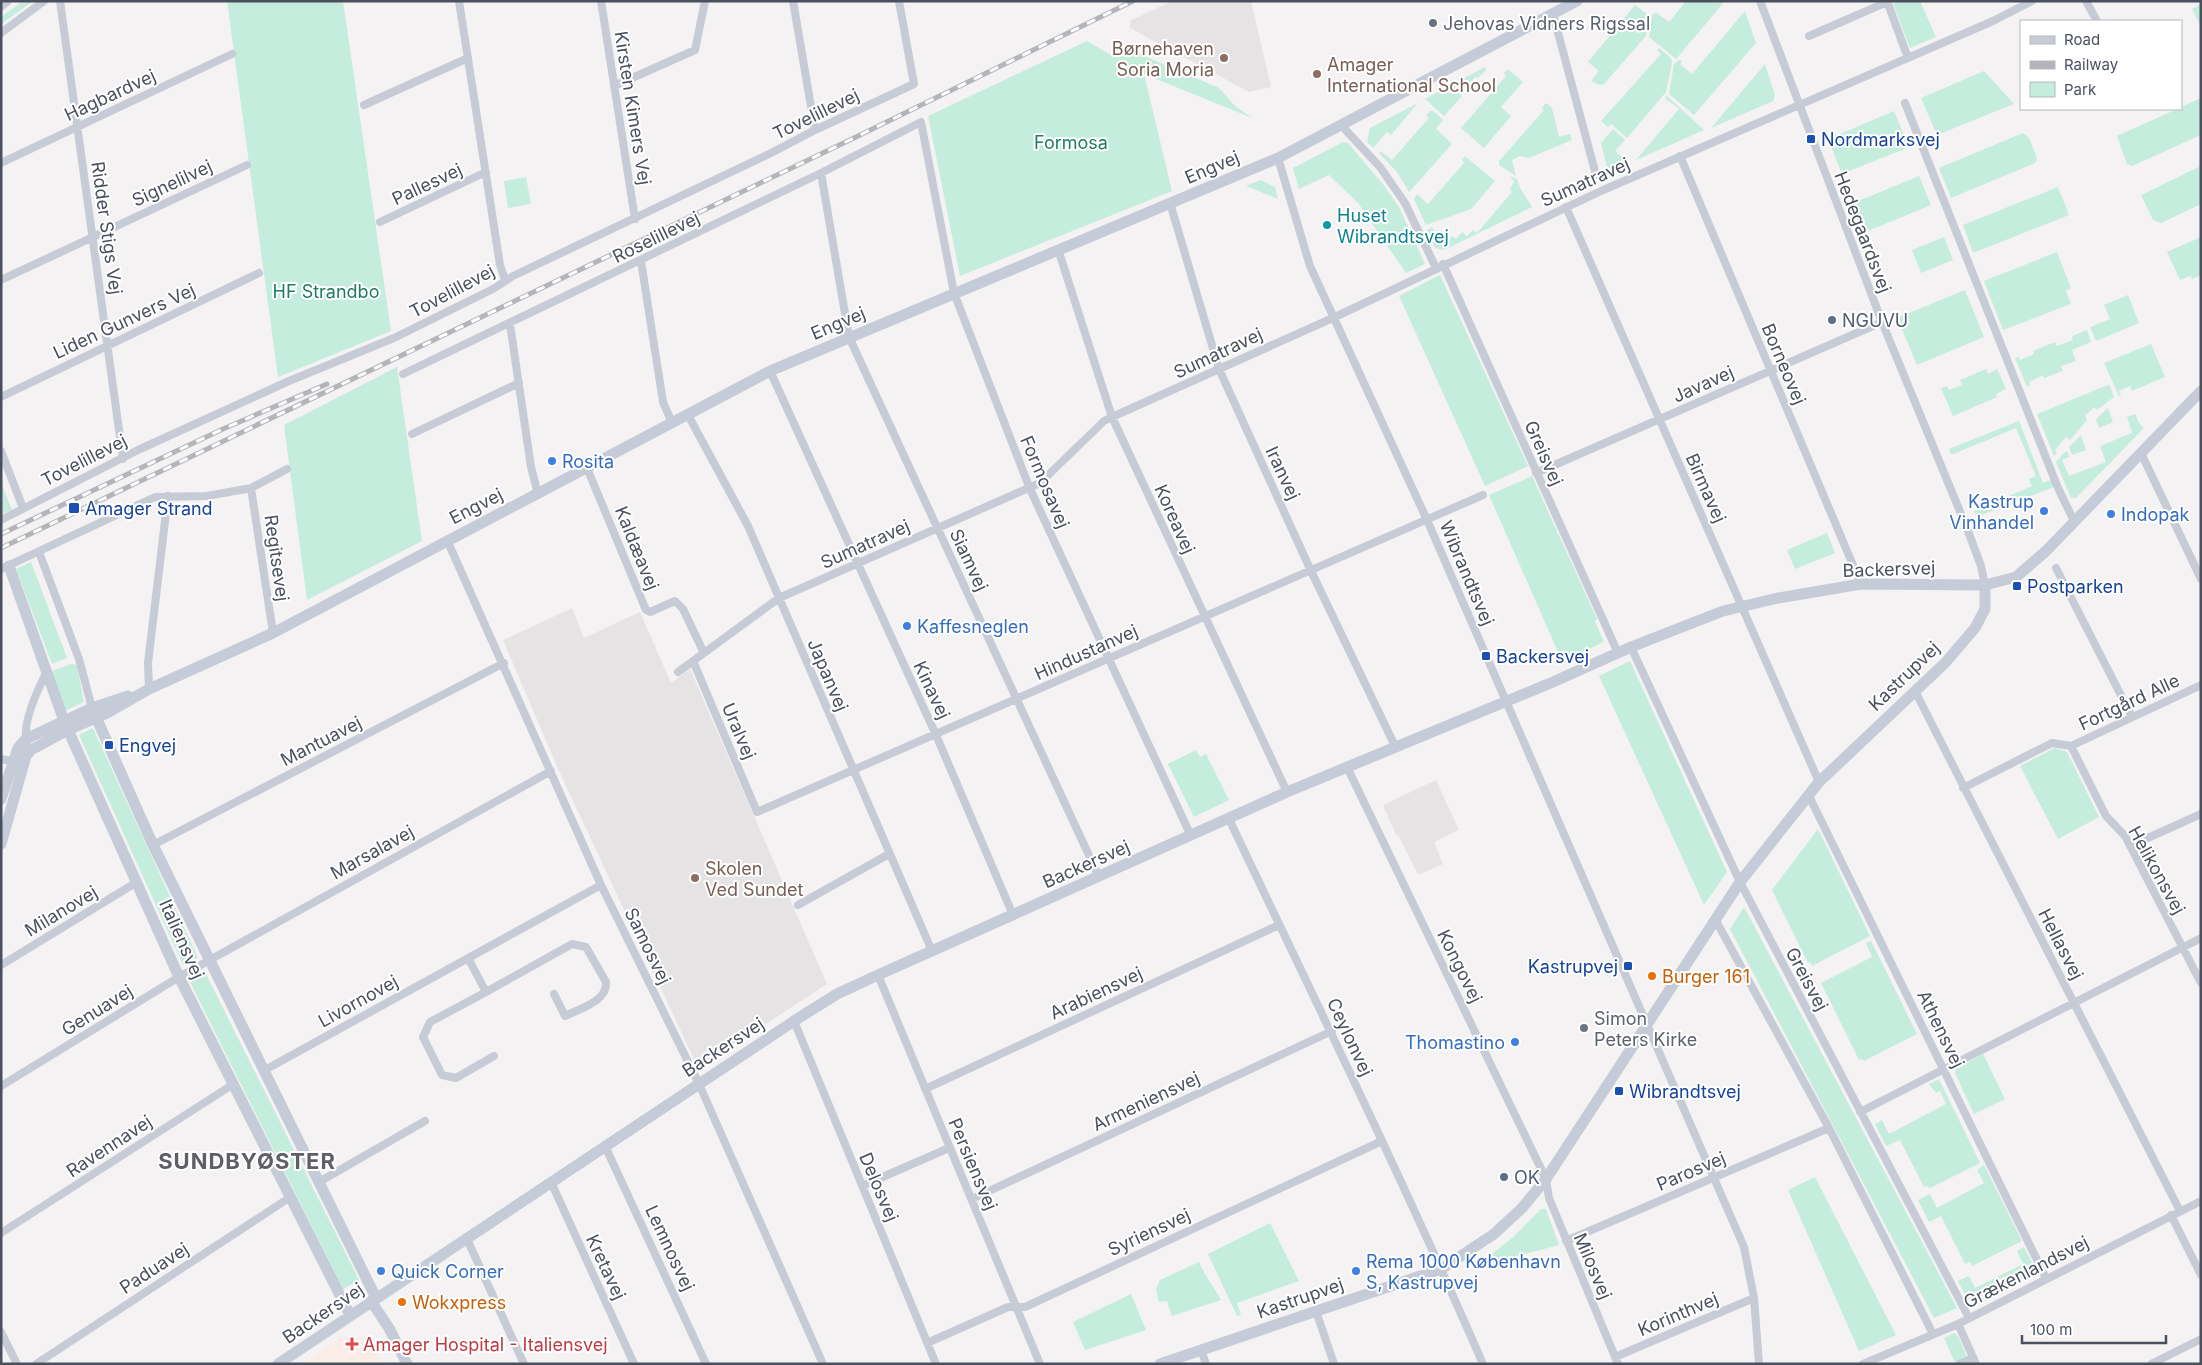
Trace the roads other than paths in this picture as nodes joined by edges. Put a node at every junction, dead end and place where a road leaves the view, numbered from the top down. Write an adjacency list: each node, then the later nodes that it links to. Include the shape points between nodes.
1 (6, 1): 14 (street)
2 (44, 1): 17 (street)
3 (60, 1): 28 (street, Ridder Stigs Vej)
4 (459, 1): 20 (street, Pallesvej)
5 (601, 1): 22 (street, Kirsten Kimers Vej)
6 (705, 1): 22 (street, via 695,50)
7 (793, 1): 29 (street)
8 (898, 1): 29 (street, Tovelillevej, via 914,84)
9 (1577, 1): 15 (street, Engvej)
10 (1760, 1): 25 (street, Hedegaardsvej)
11 (1887, 1): 18 (street); 21 (street)
12 (2032, 1): 21 (street)
13 (2086, 1): 16 (street)
14 (1, 5)
15 (1553, 14): 27 (street, Engvej); 36 (street)
16 (2096, 20)
17 (1, 33)
18 (1809, 36)
19 (232, 54): 28 (street, Hagbardvej)
20 (468, 58): 24 (street); 34 (street, Pallesvej)
21 (1908, 58): 25 (street)
22 (614, 86): 39 (street, Kirsten Kimers Vej)
23 (1905, 103): 80 (street)
24 (364, 105)
25 (1798, 105): 30 (street, Sumatravej); 50 (street, Hedegaardsvej)
26 (921, 122): 35 (street, Roselillevej); 48 (street, Formosavej)
27 (1341, 126): 31 (street, Engvej); 44 (street, Greisvej, via 1380,167 1405,203)
28 (78, 127): 32 (street, Hagbardvej); 41 (street, Ridder Stigs Vej)
29 (815, 130): 39 (street, Tovelillevej)
30 (1680, 156): 38 (street, Sumatravej); 56 (street, Borneovej)
31 (1278, 158): 37 (street, Engvej); 49 (street, Wibrandtsvej, via 1310,266)
32 (1, 163)
33 (247, 165): 41 (street, Signelilvej)
34 (486, 172): 40 (street, Pallesvej); 47 (street, Pallesvej)
35 (822, 173): 43 (street, Roselillevej); 52 (street, Siamvej)
36 (1596, 175)
37 (1170, 203): 42 (street, Engvej); 54 (street, Iranvej)
38 (1566, 207): 44 (street, Sumatravej); 63 (street, Birmavej)
39 (635, 219): 47 (street, Tovelillevej)
40 (380, 222)
41 (93, 236): 46 (street, Signelilvej); 53 (street, Ridder Stigs Vej)
42 (1058, 250): 48 (street, Engvej); 62 (street, Koreavej)
43 (641, 261): 51 (street, Roselillevej); 64 (street, via 663,402)
44 (1440, 266): 49 (street, Sumatravej); 71 (street, Greisvej)
45 (259, 274): 53 (street, Liden Gunvers Vej)
46 (1, 280)
47 (504, 280): 68 (street, Tovelillevej, via 493,289 394,338 289,381)
48 (954, 293): 52 (street, Engvej); 73 (street, Formosavej)
49 (1335, 317): 54 (street, Sumatravej); 79 (street, Wibrandtsvej)
50 (1882, 322): 56 (street, Javavej); 90 (street, Hedegaardsvej, via 1968,531)
51 (510, 324): 57 (street, Roselillevej); 58 (street)
52 (849, 337): 55 (street, Engvej); 81 (street, Siamvej)
53 (108, 346): 60 (street, Liden Gunvers Vej); 68 (street, Ridder Stigs Vej)
54 (1219, 369): 62 (street, Sumatravej); 87 (street, Iranvej)
55 (770, 371): 61 (street, Engvej); 84 (street, Kinavej)
56 (1770, 371): 63 (street, Javavej); 89 (street, Borneovej)
57 (404, 374)
58 (519, 383): 65 (street); 74 (street)
59 (2201, 391): 67 (street)
60 (1, 397)
61 (688, 415): 64 (street, Engvej); 91 (street, Japanvej, via 748,526)
62 (1112, 417): 73 (street, Sumatravej); 93 (street, Koreavej)
63 (1660, 420): 71 (street, Javavej); 92 (street, Birmavej)
64 (672, 423): 69 (street, Engvej)
65 (412, 434)
66 (1, 451): 77 (street)
67 (2141, 453): 80 (street); 88 (street)
68 (123, 459): 77 (street, Tovelillevej)
69 (587, 468): 74 (street, Engvej); 97 (street, Kaldæavej, via 646,610 650,612 676,602)
70 (287, 469): 72 (street)
71 (1536, 473): 96 (street, Greisvej)
72 (251, 488): 76 (street, via 207,496); 94 (street, Regitsevej)
73 (1030, 489): 81 (street, Sumatravej); 98 (street, Formosavej)
74 (538, 494): 82 (street, Engvej)
75 (1483, 495): 79 (street)
76 (168, 496): 83 (street, via 155,497); 104 (street, via 148,663)
77 (23, 508): 78 (street, Tovelillevej)
78 (1, 520)
79 (1427, 520): 87 (street, Hindustanvej); 107 (street, Wibrandtsvej)
80 (2074, 522): 90 (street, via 2025,570 2005,581)
81 (938, 528): 84 (street, Sumatravej); 106 (street, Siamvej)
82 (447, 540): 94 (street, Engvej); 100 (street, Samosvej)
83 (39, 552): 85 (street); 108 (street, Italiensvej)
84 (857, 563): 91 (street, Sumatravej); 111 (street, Kinavej)
85 (5, 567): 101 (street, Italiensvej)
86 (2056, 568): 109 (street)
87 (1311, 571): 93 (street, Hindustanvej); 113 (street, Iranvej)
88 (2201, 579)
89 (1861, 584): 90 (street, Backersvej); 92 (street, Backersvej)
90 (1985, 585): 105 (street, Kastrupvej, via 1985,609 1975,628 1945,663)
91 (779, 598): 97 (street, Sumatravej); 119 (street, Japanvej)
92 (1741, 605): 95 (street, Backersvej); 120 (street, Birmavej)
93 (1205, 618): 98 (street, Hindustanvej); 122 (street, Koreavej)
94 (273, 633): 104 (street, Engvej)
95 (1631, 647): 96 (street, Backersvej); 135 (street, Greisvej)
96 (1618, 652): 107 (street, Backersvej)
97 (704, 653): 99 (street, Sumatravej)
98 (1108, 658): 106 (street, Hindustanvej); 128 (street, Formosavej)
99 (693, 661): 102 (street, Sumatravej); 125 (street, Uralvej)
100 (504, 663): 118 (street, Samosvej); 130 (street, Mantuavej)
101 (47, 671): 110 (street, Italiensvej); 112 (street, via 36,694)
102 (678, 672)
103 (2201, 685): 109 (street, Fortgård Alle)
104 (149, 689): 108 (street, Engvej)
105 (1915, 690): 120 (street, Kastrupvej); 121 (street, Hellasvej)
106 (1017, 699): 111 (street, Hindustanvej); 133 (street, Siamvej)
107 (1506, 700): 113 (street, Backersvej); 154 (street, Wibrandtsvej)
108 (94, 713): 110 (street, Engvej); 130 (street, Italiensvej)
109 (2132, 717): 114 (street, Fortgård Alle)
110 (66, 726): 112 (street, via 38,732); 115 (street); 134 (street, Italiensvej)
111 (936, 735): 119 (street, Hindustanvej); 138 (street, Kinavej)
112 (26, 739): 115 (street); 116 (street)
113 (1395, 746): 117 (street, Backersvej)
114 (2070, 746): 121 (street, via 2052,744); 131 (street, Helikonsvej, via 2106,816)
115 (31, 750): 116 (street)
116 (12, 762): 124 (street); 129 (street)
117 (1347, 767): 122 (street, Backersvej); 170 (street, Kongovej)
118 (550, 771): 136 (street, Samosvej); 145 (street, Marsalavej)
119 (853, 771): 125 (street, Hindustanvej); 132 (street, Japanvej)
120 (1819, 782): 123 (street, Kastrupvej)
121 (1963, 788): 152 (street, Hellasvej)
122 (1287, 792): 127 (street, Backersvej)
123 (1808, 794): 135 (street, Kastrupvej); 157 (street, Athensvej)
124 (1, 799)
125 (757, 812)
126 (2201, 814): 131 (street)
127 (1229, 819): 128 (street, Backersvej); 140 (street, Ceylonvej)
128 (1191, 836): 133 (street, Backersvej)
129 (1, 844)
130 (153, 845): 145 (street, Italiensvej)
131 (2130, 846): 142 (street, Helikonsvej)
132 (889, 854): 137 (street); 143 (street, Japanvej)
133 (1099, 877): 138 (street, Backersvej)
134 (137, 882): 146 (street, Milanovej); 148 (street, Italiensvej)
135 (1740, 882): 139 (street, Kastrupvej); 163 (street, Greisvej)
136 (601, 885): 144 (street, Livornovej); 160 (street, Samosvej)
137 (798, 905)
138 (1013, 915): 143 (street, Backersvej)
139 (1715, 919): 154 (street, Kastrupvej); 165 (street)
140 (1280, 925): 155 (street, Ceylonvej); 162 (street, Arabiensvej)
141 (2201, 938): 142 (street)
142 (2182, 947): 149 (street, Helikonsvej); 152 (street)
143 (932, 951): 147 (street, Backersvej)
144 (468, 958): 150 (street); 158 (street, Livornovej)
145 (209, 960): 148 (street, Genuavej); 158 (street, Italiensvej)
146 (1, 966)
147 (878, 974): 153 (street, Backersvej, via 837,994); 162 (street, Persiensvej)
148 (179, 977): 159 (street, Italiensvej); 161 (street, Genuavej)
149 (2201, 983)
150 (486, 992): 151 (street, via 572,944 586,948 606,982 601,997 565,1016); 156 (street, via 430,1022 423,1037 442,1075 456,1078)
151 (554, 994)
152 (2074, 1002): 157 (street); 177 (street, Hellasvej)
153 (794, 1021): 160 (street, Backersvej); 173 (street, Delosvej)
154 (1646, 1022): 169 (street, Wibrandtsvej); 170 (street, Kastrupvej)
155 (1332, 1031): 166 (street, Ceylonvej); 175 (street, Armeniensvej)
156 (494, 1056)
157 (1945, 1070): 163 (street); 184 (street, Athensvej)
158 (263, 1071): 171 (street, Italiensvej)
159 (232, 1084): 174 (street, Italiensvej); 179 (street, Ravennavej)
160 (699, 1084): 167 (street, Backersvej); 206 (street, Samosvej)
161 (1, 1086)
162 (926, 1089): 168 (street, Persiensvej)
163 (1860, 1112): 190 (street, Greisvej)
164 (425, 1122): 171 (street)
165 (1829, 1128): 169 (street, Parosvej); 193 (street)
166 (1382, 1141): 182 (street, Ceylonvej); 187 (street, Syriensvej, via 1024,1307)
167 (605, 1146): 172 (street, Backersvej); 205 (street, Lemnosvej)
168 (949, 1148): 173 (street); 175 (street, Persiensvej)
169 (1713, 1178): 181 (street, Parosvej); 185 (street, Wibrandtsvej, via 1744,1247)
170 (1546, 1179): 181 (street, Milosvej, via 1549,1198); 182 (street, Kastrupvej, via 1494,1234)
171 (319, 1182): 186 (street, Italiensvej)
172 (551, 1182): 180 (street, Backersvej); 204 (street, Kretavej)
173 (862, 1186): 195 (street, Delosvej)
174 (289, 1198): 189 (street, Italiensvej); 200 (street, Paduavej)
175 (972, 1199): 187 (street, Persiensvej)
176 (2201, 1201): 177 (street, Grækenlandsvej)
177 (2180, 1210): 178 (street, Grækenlandsvej)
178 (2171, 1215): 183 (street); 184 (street, Grækenlandsvej)
179 (1, 1233)
180 (467, 1239): 186 (street, Backersvej); 203 (street)
181 (1566, 1241): 197 (street, Milosvej)
182 (1441, 1269): 188 (street, Kastrupvej); 212 (street, Ceylonvej)
183 (2201, 1275)
184 (2046, 1278): 190 (street, Grækenlandsvej)
185 (1754, 1298): 197 (street, Korinthvej); 213 (street, Wibrandtsvej)
186 (374, 1300): 189 (street, Backersvej); 202 (street, Italiensvej)
187 (1017, 1307): 195 (street, Syriensvej, via 1008,1307); 208 (street, Persiensvej)
188 (1316, 1311): 196 (street, Kastrupvej); 211 (street)
189 (350, 1315): 201 (street, Backersvej)
190 (1969, 1318): 191 (street, Grækenlandsvej)
191 (1958, 1324): 193 (street, Grækenlandsvej); 198 (street)
192 (1, 1332): 199 (street)
193 (1933, 1334): 214 (street, Grækenlandsvej)
194 (2201, 1339): 216 (street)
195 (927, 1343): 207 (street, Delosvej)
196 (1201, 1350): 209 (street, Kastrupvej); 210 (street)
197 (1617, 1360)
198 (1975, 1361): 215 (street)
199 (18, 1364)
200 (36, 1364)
201 (278, 1364)
202 (407, 1364)
203 (524, 1364)
204 (634, 1364)
205 (706, 1364)
206 (823, 1364)
207 (936, 1364)
208 (1040, 1364)
209 (1160, 1364)
210 (1206, 1364)
211 (1334, 1364)
212 (1483, 1364)
213 (1759, 1364)
214 (1862, 1364)
215 (1960, 1364)
216 (2152, 1364)

